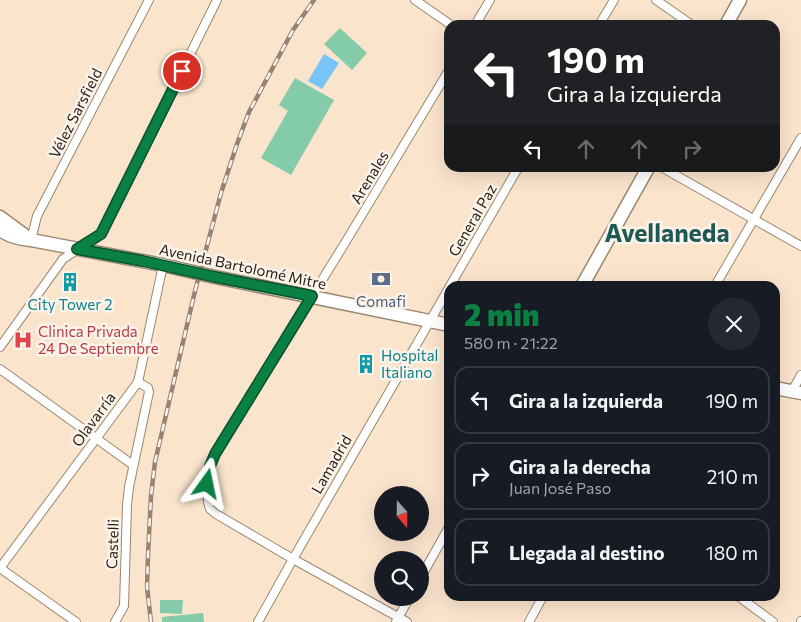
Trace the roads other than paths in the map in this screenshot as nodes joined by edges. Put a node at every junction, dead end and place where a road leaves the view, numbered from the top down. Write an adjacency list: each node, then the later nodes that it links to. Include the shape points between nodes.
1 (148, 0): 21 (street, Vélez Sarsfield, via 34,222)
2 (217, 0): 23 (street, via 103,230 98,237)
3 (415, 0): 8 (street)
4 (490, 0): 9 (street)
5 (614, 0): 10 (street)
6 (656, 0): 11 (street)
7 (740, 0): 12 (main road)
8 (444, 20)
9 (478, 20)
10 (602, 20)
11 (685, 20)
12 (729, 20)
13 (444, 78): 28 (street, Arenales)
14 (801, 138): 19 (street)
15 (516, 172): 25 (street, General Paz)
16 (646, 172): 26 (main road)
17 (670, 172): 19 (street)
18 (0, 217): 21 (main road, Avenida Bartolomé Mitre)
19 (753, 220): 22 (street); 27 (street)
20 (0, 230): 21 (main road, Avenida Bartolomé Mitre, via 18,239)
21 (31, 240): 23 (main road, Avenida Bartolomé Mitre)
22 (801, 246)
23 (77, 249): 24 (main road, Avenida Bartolomé Mitre); 32 (street, via 60,262)
24 (163, 265): 28 (main road, Avenida Bartolomé Mitre); 35 (street, Olavarría)
25 (452, 281)
26 (585, 281)
27 (718, 281)
28 (312, 296): 30 (main road, Avenida Bartolomé Mitre); 41 (street, via 215,454 208,475 208,502 216,514)
29 (444, 296): 30 (street, General Paz)
30 (430, 321): 31 (main road, Avenida Bartolomé Mitre); 41 (street, Lamadrid)
31 (444, 324)
32 (0, 347)
33 (0, 369): 38 (street)
34 (801, 375): 37 (street)
35 (138, 382): 38 (street, Olavarría); 39 (street, Castelli, via 149,392)
36 (780, 389): 37 (main road)
37 (796, 392)
38 (96, 439): 39 (street); 43 (street, Olavarría)
39 (134, 465): 49 (street, Castelli, via 127,506 124,606)
40 (444, 536): 42 (street)
41 (293, 559): 47 (street); 50 (street, Lamadrid)
42 (429, 563)
43 (0, 568): 48 (street)
44 (540, 601): 52 (street)
45 (745, 601): 53 (street)
46 (405, 606): 47 (street)
47 (397, 620): 51 (street)
48 (76, 622)
49 (115, 622)
50 (258, 622)
51 (407, 622)
52 (529, 622)
53 (773, 622)

